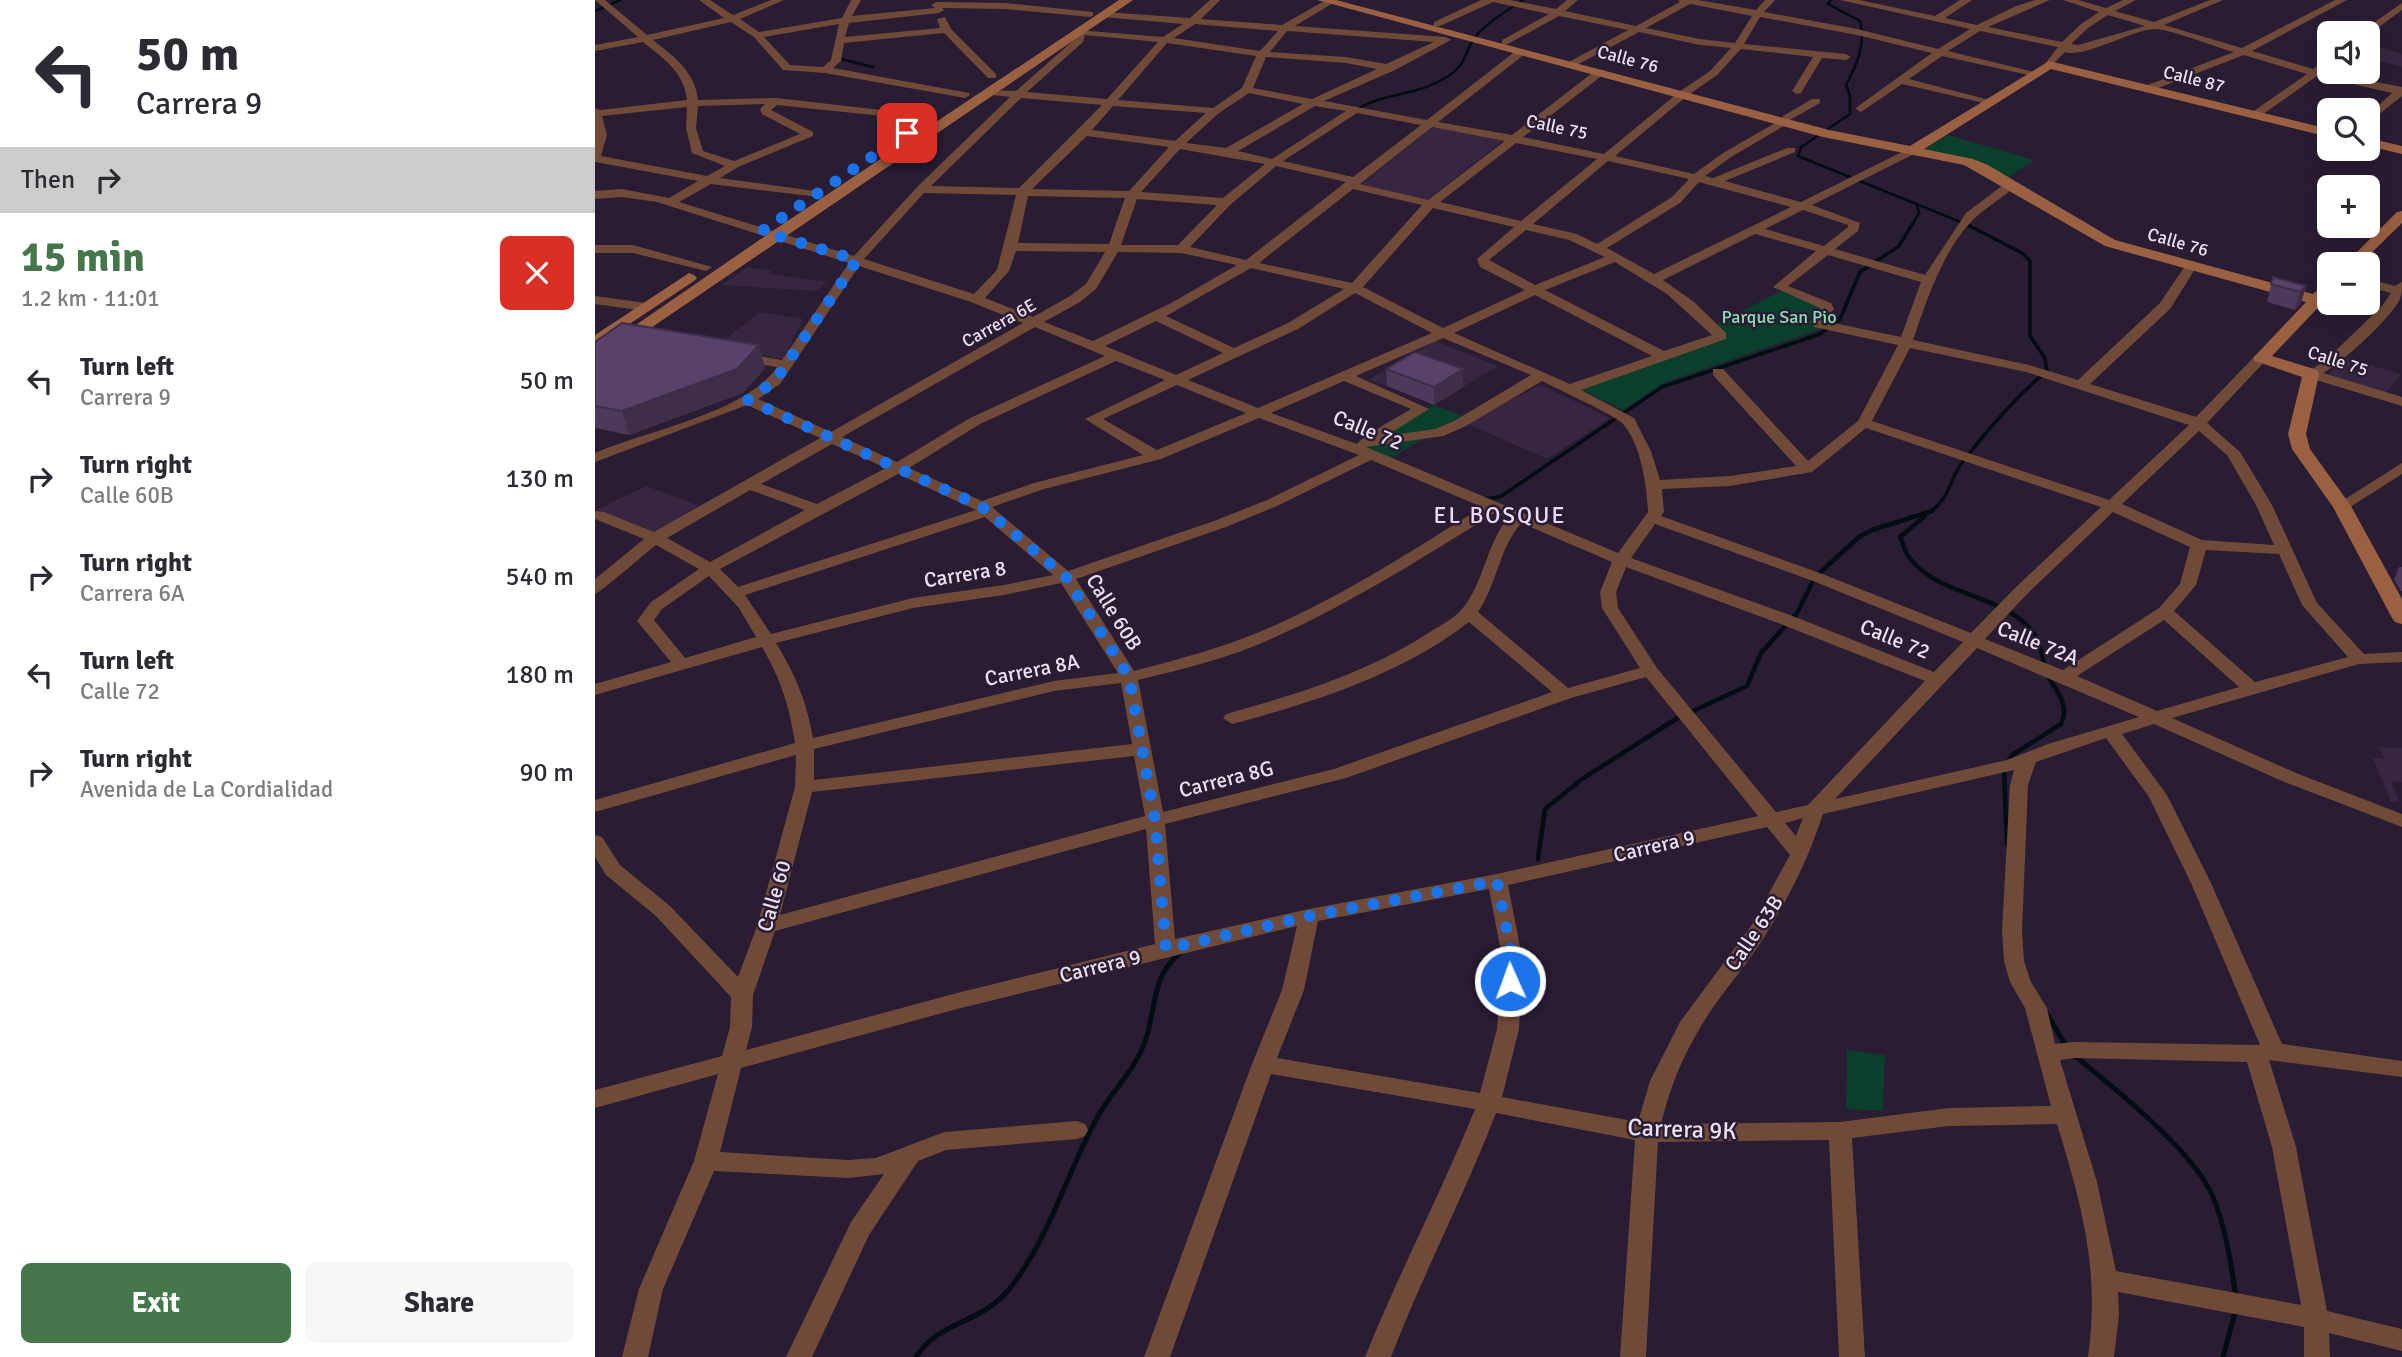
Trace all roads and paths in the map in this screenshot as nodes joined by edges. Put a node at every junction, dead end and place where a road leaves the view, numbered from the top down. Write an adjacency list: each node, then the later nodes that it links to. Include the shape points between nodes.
1 (704, 0): 33 (street)
2 (779, 0): 33 (street)
3 (856, 0): 35 (street)
4 (1111, 0): 30 (street)
5 (1127, 0): 32 (street)
6 (1215, 0): 36 (street)
7 (1344, 0): 38 (street, Calle 76)
8 (1489, 0): 38 (street)
9 (1496, 0): 29 (street)
10 (1573, 0): 29 (street)
11 (1688, 0): 31 (street); 43 (street)
12 (1770, 0): 31 (street)
13 (1846, 0): 22 (street)
14 (1917, 0): 27 (street)
15 (1967, 0): 34 (street)
16 (2068, 0): 28 (street)
17 (2131, 0): 28 (street)
18 (2218, 0): 39 (street)
19 (2342, 0): 55 (street)
20 (1329, 1): 40 (street); 47 (street, Calle 76)
21 (2036, 1): 41 (street)
22 (1863, 2): 27 (street)
23 (1010, 3): 25 (street); 30 (street)
24 (604, 4): 46 (street)
25 (936, 5): 35 (street); 42 (street)
26 (2402, 6): 37 (street)
27 (1897, 11): 34 (street)
28 (2104, 12): 39 (street); 58 (street, via 2076,30)
29 (1557, 13): 43 (street); 50 (street)
30 (1090, 14): 68 (street)
31 (1755, 14): 52 (street); 54 (street)
32 (1105, 15): 36 (street); 44 (street)
33 (731, 18): 45 (street); 46 (street)
34 (1935, 19): 41 (street)
35 (845, 20): 45 (street); 48 (street)
36 (1192, 22): 40 (street); 49 (street)
37 (2380, 22)
38 (1437, 24): 50 (street, Calle 76)
39 (2154, 26): 55 (street); 58 (street)
40 (1286, 27): 47 (street); 56 (street)
41 (1979, 28): 54 (street); 58 (street)
42 (946, 30): 48 (street); 68 (street)
43 (1639, 30): 52 (street); 60 (street)
44 (1080, 32): 49 (street); 76 (street); 79 (street, via 1080,40)
45 (757, 35): 63 (street)
46 (646, 38): 51 (street); 84 (street, via 680,67 691,85)
47 (1452, 38): 53 (street, Calle 76); 62 (street)
48 (841, 40): 64 (street, via 837,61)
49 (1165, 40): 56 (street); 85 (street)
50 (1506, 42): 60 (street, Calle 76)
51 (595, 48)
52 (1737, 48): 57 (street); 77 (street, via 1717,71)
53 (1521, 52): 60 (street, Calle 76); 94 (street)
54 (1939, 52): 67 (street); 69 (street)
55 (2241, 52): 66 (street); 72 (street)
56 (1262, 54): 62 (street); 73 (street)
57 (1819, 55): 59 (street); 74 (street)
58 (2057, 55): 67 (street); 72 (street, Calle 87)
59 (1846, 57)
60 (1574, 63): 65 (street, Calle 76); 77 (street, Calle 76)
61 (873, 65): 71 (street)
62 (1391, 68): 82 (street)
63 (792, 69): 64 (street); 70 (street)
64 (825, 70): 71 (street)
65 (1600, 72): 77 (street, Calle 76); 97 (street)
66 (2315, 73): 75 (street); 91 (street)
67 (2034, 75): 83 (street)
68 (992, 76): 78 (street)
69 (1903, 80): 83 (street); 86 (street)
70 (783, 81)
71 (890, 82): 78 (street)
72 (2149, 88): 91 (street, Calle 87)
73 (1247, 90): 82 (street, Calle 75); 89 (street, Carrera 6E)
74 (1797, 91)
75 (2401, 91): 87 (street)
76 (988, 92): 79 (street); 126 (street)
77 (1685, 92): 93 (street, Calle 76); 105 (street)
78 (965, 95): 92 (street)
79 (1018, 95): 85 (street); 113 (street)
80 (776, 101): 84 (street); 92 (street); 107 (street, via 766,112 809,134)
81 (1816, 101): 93 (street)
82 (1314, 102): 88 (street, Calle 75); 103 (street)
83 (1989, 103): 102 (street)
84 (693, 104): 90 (street); 107 (street, via 691,128 698,153)
85 (1109, 104): 89 (street); 96 (street)
86 (1861, 109)
87 (2380, 109)
88 (1355, 110): 94 (street, Calle 75); 106 (street)
89 (1215, 111): 98 (street, Carrera 6E)
90 (596, 113): 104 (street, via 601,135)
91 (2255, 115): 95 (street, Calle 87)
92 (930, 118): 116 (street)
93 (1785, 120): 102 (street, Calle 76); 108 (street)
94 (1430, 123): 97 (street, Calle 75); 111 (street)
95 (2317, 129)
96 (1084, 132): 98 (street); 114 (street)
97 (1515, 138): 105 (street, Calle 75); 121 (street)
98 (1178, 144): 103 (street); 117 (street, Carrera 6E)
99 (2380, 145): 101 (street)
100 (1791, 150): 110 (street)
101 (2402, 150)
102 (1916, 151): 112 (street, Calle 76, via 1968,162); 122 (street)
103 (1228, 152): 106 (street)
104 (595, 158): 109 (street)
105 (1607, 158): 108 (street, Calle 75); 124 (street)
106 (1276, 161): 111 (street); 120 (street)
107 (734, 165): 109 (street)
108 (1697, 177): 110 (street, Calle 75); 118 (street)
109 (711, 180): 116 (street); 119 (street)
110 (1716, 181): 118 (street); 122 (street, Calle 75)
111 (1353, 183): 121 (street); 136 (street)
112 (2011, 184): 137 (street, Calle 76, via 2102,240); 140 (street, via 1970,216)
113 (921, 189): 114 (street); 135 (street)
114 (1023, 191): 117 (street); 127 (street)
115 (595, 195): 119 (street, Calle 72, via 644,195)
116 (815, 195): 126 (street)
117 (1132, 195): 120 (street); 128 (street, Carrera 6E)
118 (1676, 200): 129 (street)
119 (671, 202): 126 (street, Calle 72)
120 (1226, 202): 131 (street)
121 (1430, 204): 124 (street); 142 (street)
122 (1806, 206): 125 (street); 132 (street, Calle 75, via 1854,223 1854,228)
123 (2402, 215): 133 (street)
124 (1528, 224): 129 (street); 144 (street, via 1483,259)
125 (1756, 230): 132 (street); 139 (street)
126 (769, 233): 135 (street, Calle 72); 138 (street); 152 (street)
127 (1011, 247): 128 (street); 145 (street, via 1003,271)
128 (1114, 248): 131 (street); 150 (street, Carrera 6E, via 1091,286)
129 (1599, 248): 134 (street)
130 (595, 249): 138 (street, via 633,249)
131 (1181, 249): 136 (street)
132 (1825, 250): 140 (street); 155 (street, via 1779,287 1826,306 1827,326)
133 (2364, 252)
134 (1614, 258): 139 (street); 144 (street)
135 (857, 260): 145 (street, Calle 72); 163 (street)
136 (1249, 264): 142 (street); 149 (street)
137 (2191, 266): 147 (street, Calle 76); 169 (street, via 2165,306)
138 (706, 267): 148 (street)
139 (1653, 280): 160 (street, via 1721,336)
140 (1928, 281): 155 (street)
141 (2380, 285): 143 (street)
142 (1355, 288): 151 (street); 157 (street, via 1293,327)
143 (2401, 289): 165 (street, via 2387,309 2330,364)
144 (1535, 290): 151 (street); 160 (street)
145 (976, 299): 150 (street, Calle 72)
146 (595, 300): 148 (street)
147 (2316, 300): 161 (street)
148 (646, 307): 153 (street)
149 (1156, 316): 156 (street); 157 (street)
150 (1034, 323): 156 (street, Calle 72); 176 (street, Carrera 6E)
151 (1441, 332): 166 (street); 167 (street)
152 (627, 338): 154 (street); 162 (street)
153 (595, 342)
154 (654, 342)
155 (1905, 344): 169 (street, via 2029,369); 174 (street)
156 (1094, 346): 159 (street, Calle 72)
157 (1233, 353): 168 (street)
158 (734, 356): 163 (street)
159 (1115, 356): 168 (street, Calle 72); 181 (street, via 957,431)
160 (1663, 356): 170 (street)
161 (2261, 358): 165 (street, Calle 75); 175 (street)
162 (595, 362)
163 (787, 365): 171 (street, via 775,381)
164 (1718, 372): 182 (street)
165 (2311, 374): 172 (street, Calle 75); 186 (street, via 2299,421 2299,442 2305,459)
166 (1542, 375): 170 (street); 177 (street, Carrera 8, via 1438,433)
167 (1343, 376): 173 (street); 177 (street, Carrera 8, via 1422,408)
168 (1174, 379): 173 (street, Calle 72); 178 (street, via 1092,419)
169 (2080, 386): 175 (street)
170 (1571, 389): 184 (street, via 1629,422)
171 (748, 400): 176 (street, Calle 60B); 179 (street)
172 (2402, 402)
173 (1256, 412): 177 (street, Calle 72); 178 (street)
174 (1864, 423): 182 (street); 185 (street)
175 (2199, 423): 185 (street); 195 (street, via 2232,452 2265,505)
176 (830, 437): 181 (street, Calle 60B); 183 (street, Carrera 6E)
177 (1363, 449): 188 (street, Calle 72); 198 (street, Carrera 8, via 1272,503)
178 (1156, 456): 187 (street, via 1039,486)
179 (595, 458)
180 (2402, 467): 186 (street)
181 (897, 469): 187 (street, Calle 60B); 189 (street)
182 (1807, 469): 184 (street, via 1730,481)
183 (746, 484): 189 (street); 193 (street, Carrera 6E)
184 (1654, 485): 191 (street)
185 (2110, 505): 194 (street); 205 (street)
186 (2342, 506): 203 (street)
187 (985, 508): 198 (street, Calle 60B); 200 (street, via 919,535)
188 (1492, 508): 192 (street, Calle 72); 211 (street, Carrera 8A, via 1378,579 1264,636 1198,660)
189 (819, 510): 197 (street)
190 (599, 515): 193 (street, Calle 60)
191 (1654, 515): 196 (street); 205 (street, Calle 72A)
192 (1517, 518): 196 (street, Calle 72); 202 (street, via 1501,538 1488,578)
193 (655, 538): 197 (street, Calle 60); 199 (street, Carrera 6E)
194 (2199, 545): 195 (street); 201 (street, via 2188,585)
195 (2285, 550): 207 (street, via 2310,605)
196 (1621, 560): 209 (street, via 1608,602); 212 (street, Calle 72)
197 (711, 569): 200 (street, Calle 60); 208 (street, via 644,618)
198 (1066, 577): 204 (street, Carrera 8, via 913,603); 211 (street, Calle 60B)
199 (595, 589)
200 (735, 593): 204 (street, Calle 60)
201 (2165, 612): 210 (street); 213 (street)
202 (1469, 613): 215 (street); 216 (street, via 1400,658 1285,704)
203 (2402, 618)
204 (766, 640): 208 (street, Carrera 8); 219 (street, Calle 60, via 798,704)
205 (1974, 641): 210 (street, Calle 72A); 212 (street)
206 (2402, 657): 207 (street, Carrera 9)
207 (2359, 659): 213 (street, Carrera 9)
208 (681, 664): 214 (street, Carrera 8)
209 (1650, 671): 215 (street, Carrera 8G); 226 (street)
210 (2053, 673): 217 (street, Calle 72A)
211 (1129, 677): 219 (street, Carrera 8A, via 1041,689); 220 (street, Calle 60B)
212 (1938, 680): 224 (street)
213 (2252, 689): 217 (street, Carrera 9)
214 (595, 690)
215 (1565, 694): 225 (street, Carrera 8G, via 1339,775)
216 (1232, 718)
217 (2159, 718): 218 (street, Carrera 9); 227 (street, Calle 72A, via 2289,777)
218 (2112, 732): 221 (street, Carrera 9); 236 (street, via 2158,795 2201,883)
219 (806, 746): 222 (street, Calle 60); 223 (street, Carrera 8A)
220 (1141, 748): 222 (street); 225 (street, Calle 60B)
221 (2027, 760): 224 (street, Carrera 9); 235 (street, via 2019,785 2014,961 2021,982)
222 (804, 788): 232 (street, Calle 60)
223 (595, 806)
224 (1816, 807): 226 (street, Carrera 9); 229 (street)
225 (1155, 820): 232 (street, Carrera 8G); 233 (street, Calle 60B)
226 (1770, 820): 229 (street); 230 (street, Carrera 9)
227 (2402, 821)
228 (595, 842): 234 (street, via 613,870 663,911)
229 (1800, 854): 245 (street, Calle 63B, via 1758,931 1688,1028 1661,1081)
230 (1497, 881): 231 (street, Carrera 9); 241 (street, via 1512,957 1508,1029)
231 (1310, 916): 233 (street, Carrera 9); 238 (street, via 1293,990)
232 (767, 926): 234 (street, Calle 60)
233 (1166, 949): 237 (street, Carrera 9)
234 (742, 995): 237 (street, Calle 60)
235 (2062, 1052): 236 (street); 242 (street)
236 (2265, 1052): 239 (street); 249 (street)
237 (734, 1060): 240 (street, Carrera 9); 247 (street, Calle 60)
238 (1263, 1064): 241 (street, Carrera 9K); 253 (street)
239 (2402, 1069)
240 (595, 1099)
241 (1489, 1103): 245 (street, Carrera 9K); 254 (street)
242 (2064, 1115): 244 (street, Carrera 9K, via 1949,1117); 248 (street, via 2095,1223)
243 (1077, 1130): 246 (street, via 944,1141)
244 (1840, 1131): 245 (street, Carrera 9K); 256 (street)
245 (1647, 1133): 255 (street, Calle 63B)
246 (909, 1156): 247 (street, via 877,1167 848,1168); 252 (street, via 860,1229)
247 (706, 1161): 251 (street, Calle 60, via 651,1289)
248 (2105, 1279): 249 (street); 257 (street)
249 (2316, 1318): 250 (street); 258 (street)
250 (2402, 1340)
251 (635, 1357)
252 (799, 1357)
253 (1157, 1357)
254 (1378, 1357)
255 (1633, 1357)
256 (1852, 1357)
257 (2101, 1357)
258 (2317, 1357)

